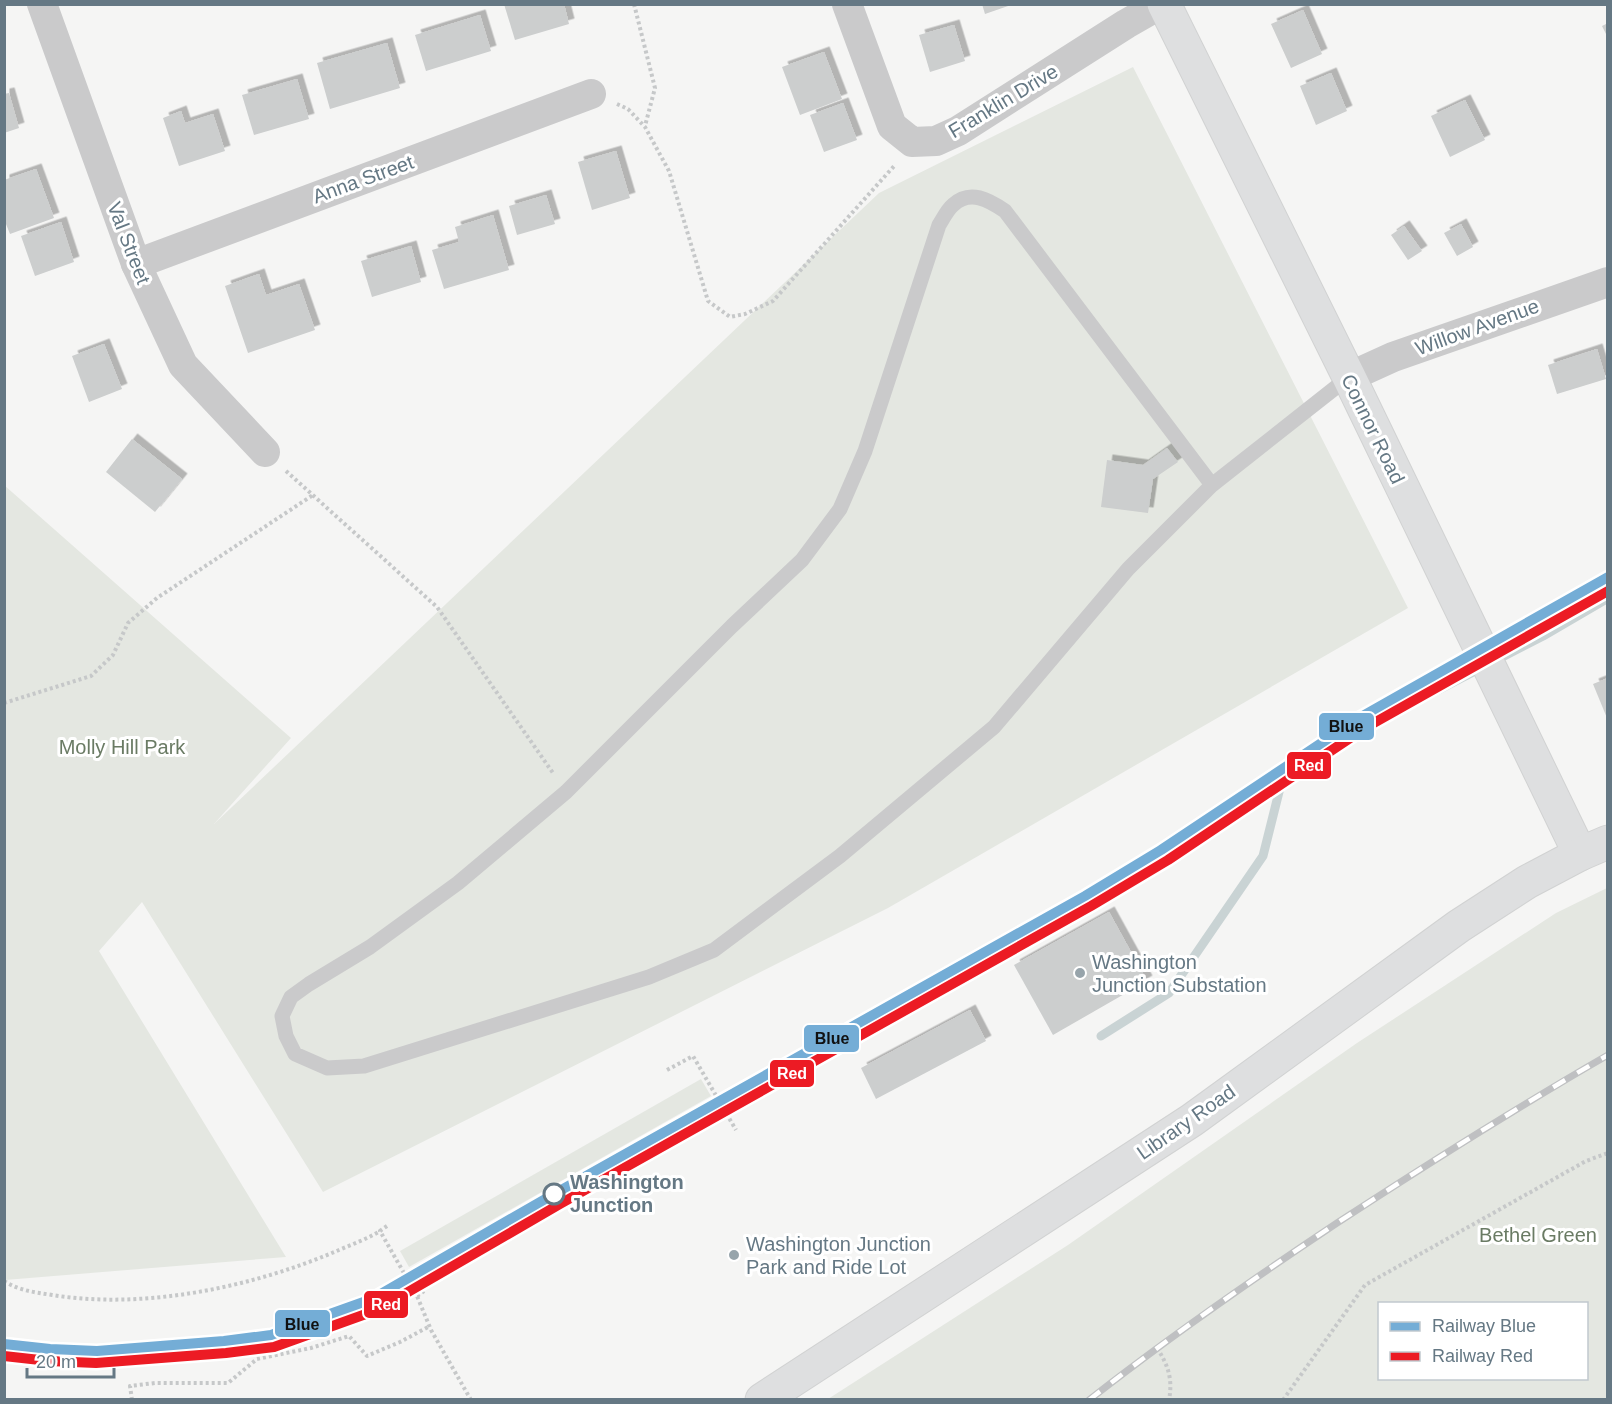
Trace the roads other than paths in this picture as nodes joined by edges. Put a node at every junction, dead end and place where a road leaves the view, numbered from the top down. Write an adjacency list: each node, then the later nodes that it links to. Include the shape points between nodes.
1 (42, 4): 6 (street, Val Street)
2 (847, 4): 4 (street, Franklin Drive, via 892,126 912,142 936,141 958,131)
3 (1163, 4): 4 (street, Franklin Drive); 8 (main road, Connor Road)
4 (1119, 14)
5 (591, 94): 6 (street, Anna Street)
6 (136, 264): 9 (street, Val Street, via 183,364)
7 (1608, 282): 8 (street, Willow Avenue, via 1393,357)
8 (1348, 377): 10 (lane); 11 (main road, Connor Road, via 1532,757)
9 (265, 452)
10 (1212, 485): 10 (lane, via 1128,569 994,727 840,856 714,950 649,977 364,1066 327,1068 294,1054 282,1016 291,997 370,947 458,883 566,792 802,560 840,509 865,450 939,225 953,204 970,197 988,199 1005,211)
11 (1594, 848): 12 (main road, Library Road, via 1527,882 1459,926 1192,1120)
12 (762, 1400)

